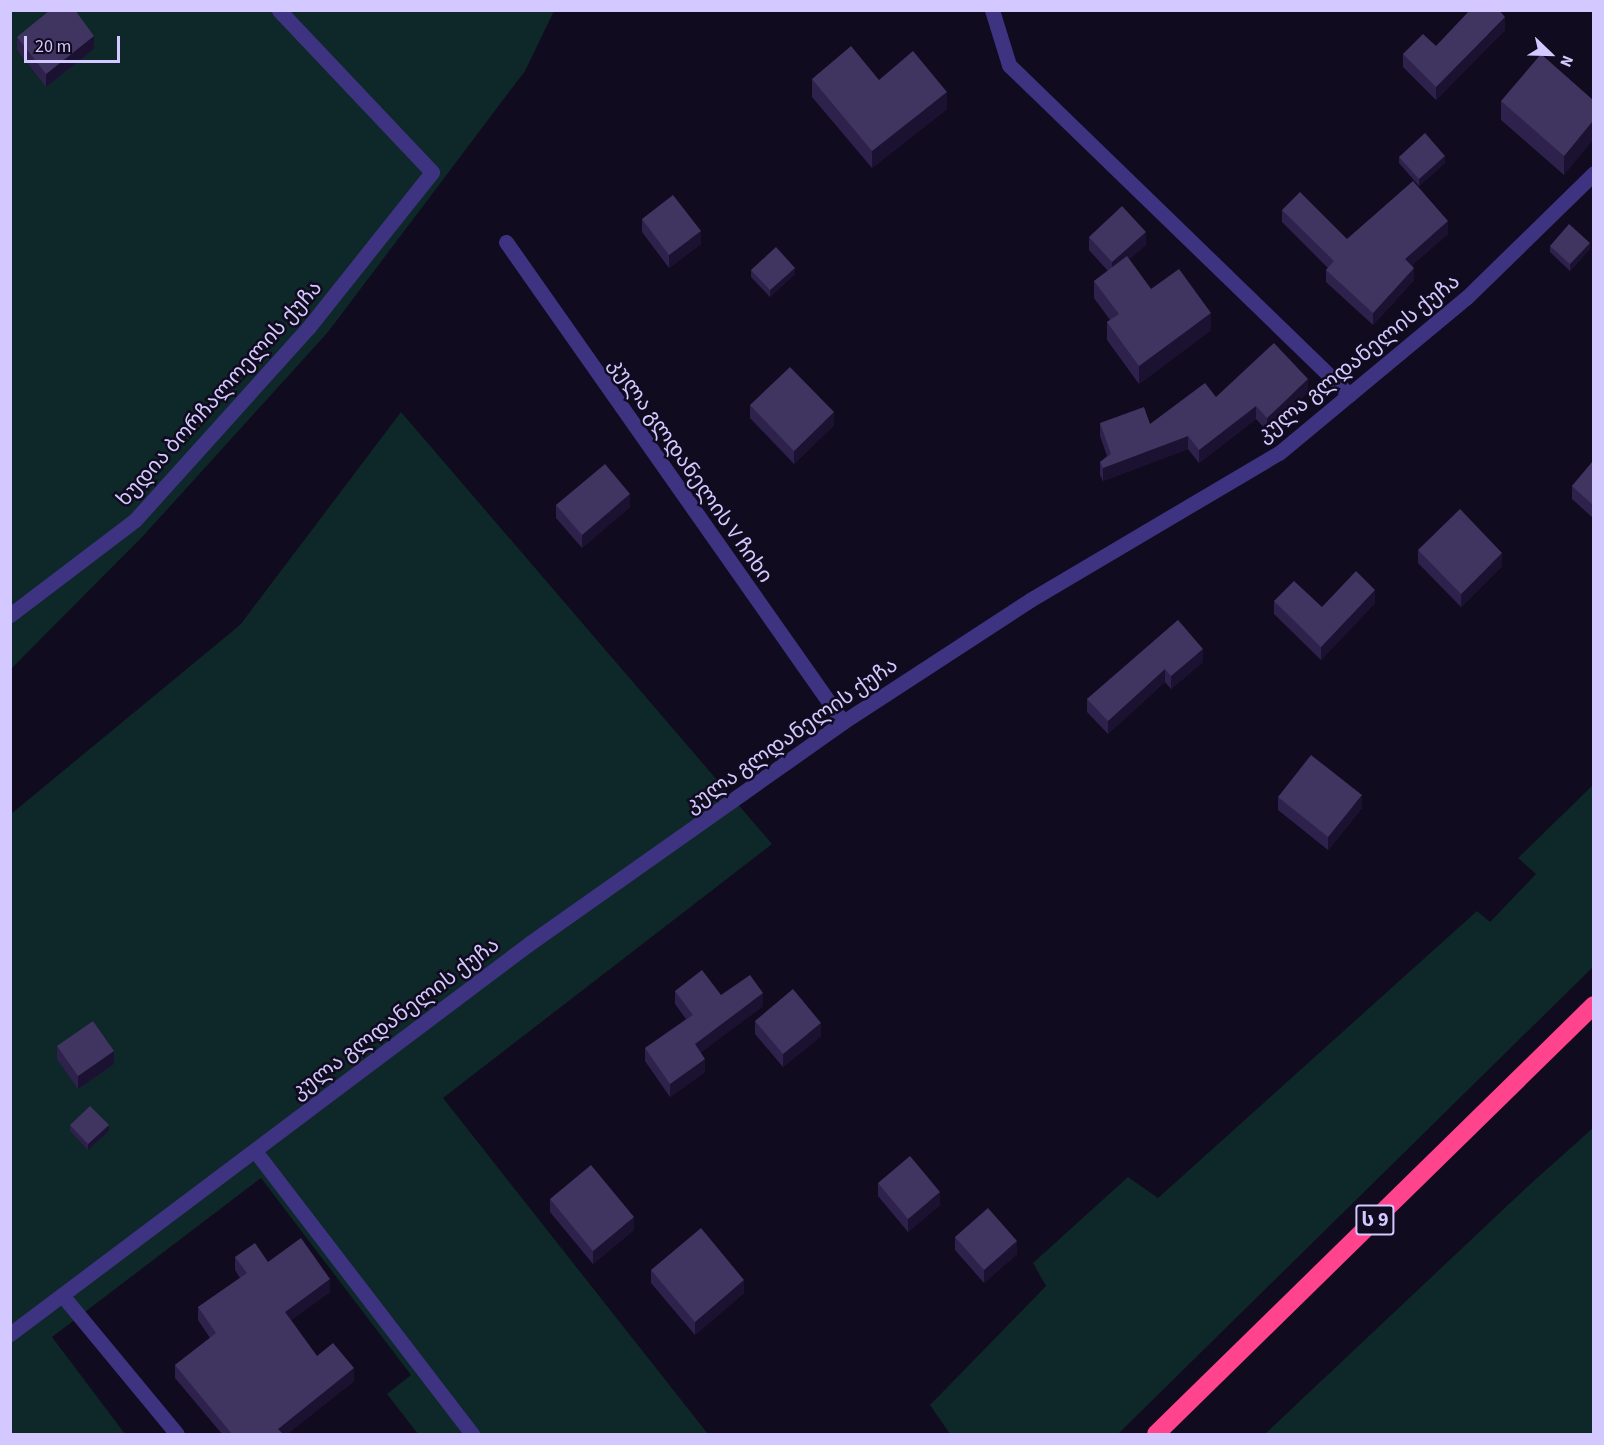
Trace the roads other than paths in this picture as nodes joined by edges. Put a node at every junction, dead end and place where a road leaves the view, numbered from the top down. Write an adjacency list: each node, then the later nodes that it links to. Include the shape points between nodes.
1 (279, 10): 6 (street, ხუდია ბორჩალოელის ქუჩა, via 432,172 308,328 135,520)
2 (992, 10): 5 (street, via 1009,65)
3 (1593, 173): 5 (street, კულა გლდანელის ქუჩა, via 1466,298)
4 (506, 242): 7 (street, კულა გლდანელის V ჩიხი)
5 (1349, 395): 7 (street, კულა გლდანელის ქუჩა, via 1279,453 1030,600)
6 (10, 615)
7 (843, 722): 9 (street, კულა გლდანელის ქუჩა, via 530,943)
8 (1593, 1005): 14 (highway, ს 9)
9 (255, 1151): 10 (street, კულა გლდანელის ქუჩა); 13 (street)
10 (62, 1295): 11 (street, კულა გლდანელის ქუჩა); 12 (street)
11 (10, 1334)
12 (177, 1434)
13 (472, 1434)
14 (1156, 1434)

